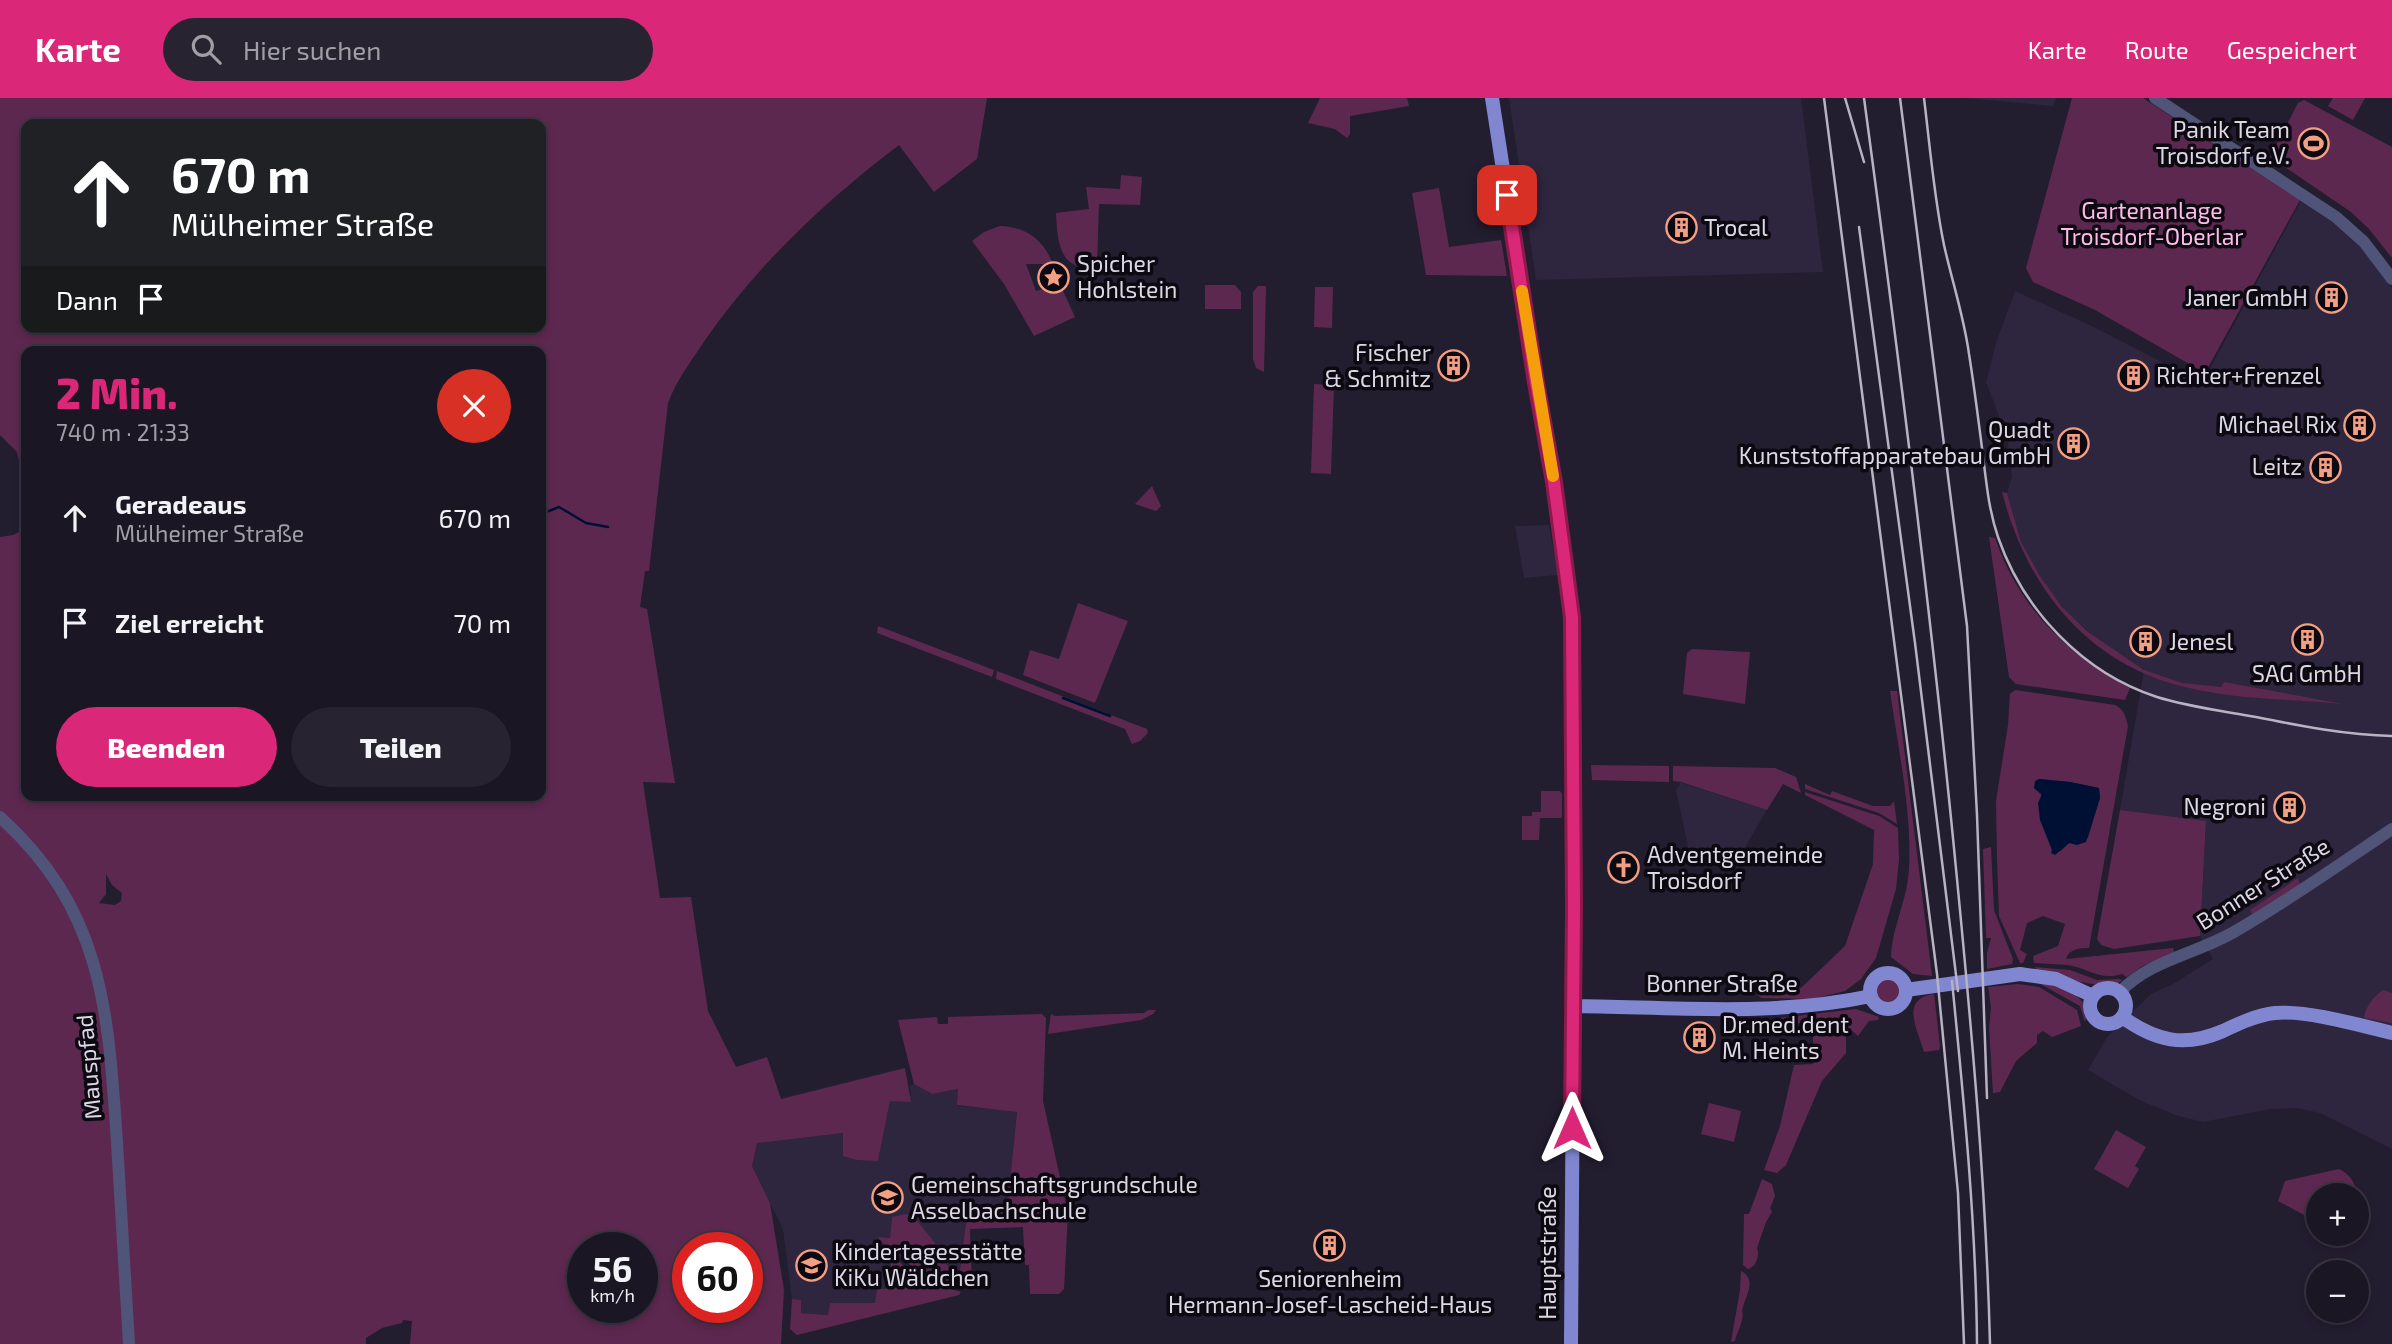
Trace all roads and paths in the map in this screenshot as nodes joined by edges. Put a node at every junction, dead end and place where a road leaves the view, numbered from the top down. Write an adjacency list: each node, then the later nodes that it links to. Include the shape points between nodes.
1 (1492, 98): 10 (main road, Hauptstraße, via 1572,617)
2 (2155, 98): 3 (street, via 2344,222)
3 (2392, 279)
4 (0, 817): 13 (street, Mauspfad, via 40,858 66,896 88,942 104,1001)
5 (2392, 829): 7 (street, Bonner Straße, via 2251,922 2205,947 2154,966)
6 (1906, 990): 8 (main road, via 1902,1002 1891,1008 1879,1006); 8 (main road, via 1901,979 1885,973 1874,979); 9 (main road, via 2021,974 2056,979)
7 (2120, 992): 9 (main road, via 2106,988); 11 (main road, via 2126,1002)
8 (1871, 996): 10 (main road, Bonner Straße, via 1798,1008)
9 (2093, 996): 11 (main road, via 2090,1008 2096,1018 2112,1023)
10 (1572, 1006): 14 (main road, Hauptstraße)
11 (2122, 1017): 12 (main road, via 2167,1040 2209,1036 2274,1013)
12 (2392, 1033)
13 (129, 1344)
14 (1571, 1344)

